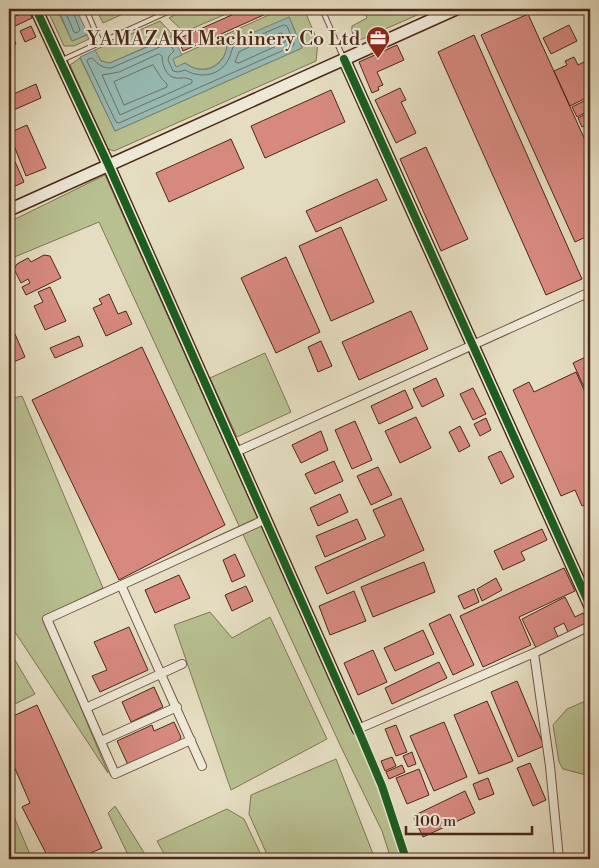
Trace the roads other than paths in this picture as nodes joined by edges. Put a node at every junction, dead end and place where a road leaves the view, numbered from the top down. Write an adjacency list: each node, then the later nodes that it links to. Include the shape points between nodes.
1 (36, 9): 8 (street)
2 (86, 9): 6 (lane)
3 (174, 9): 6 (lane)
4 (322, 9): 7 (lane)
5 (456, 9): 7 (street)
6 (100, 42): 8 (lane)
7 (344, 59): 9 (street); 12 (street)
8 (60, 61): 9 (street)
9 (108, 164): 10 (street); 13 (street)
10 (9, 210)
11 (590, 292): 12 (street)
12 (473, 345): 13 (street); 16 (street)
13 (236, 452): 14 (street)
14 (266, 519): 15 (street); 23 (street)
15 (121, 585): 20 (street); 21 (street, via 47,619)
16 (590, 606)
17 (590, 626): 18 (street)
18 (534, 653): 23 (street); 28 (street)
19 (182, 664): 20 (street)
20 (161, 672): 21 (street); 22 (street)
21 (86, 708): 25 (street)
22 (177, 708): 24 (street); 25 (street)
23 (358, 729): 27 (street, via 382,786)
24 (191, 740): 25 (street, via 115,774); 26 (street)
25 (101, 741)
26 (202, 766)
27 (406, 859)
28 (559, 859)

